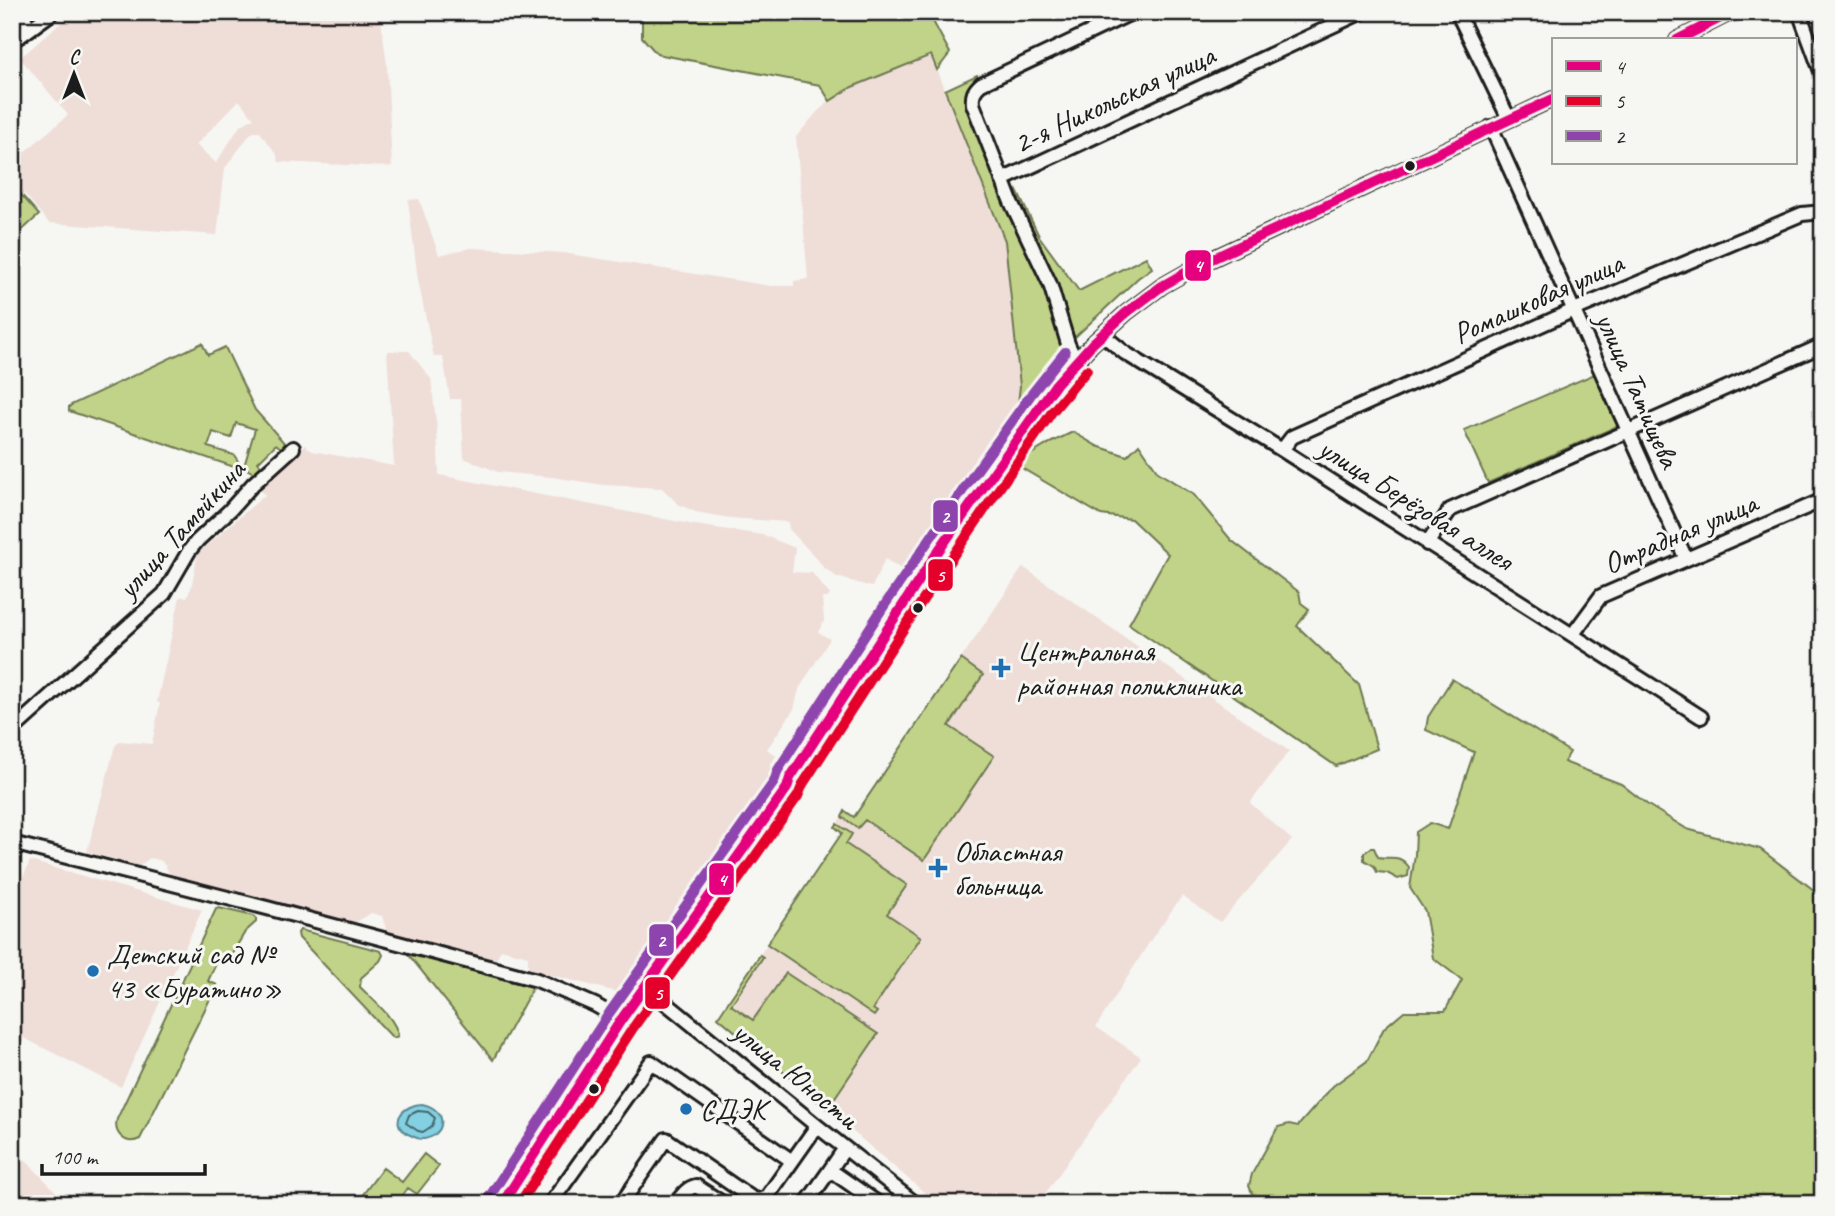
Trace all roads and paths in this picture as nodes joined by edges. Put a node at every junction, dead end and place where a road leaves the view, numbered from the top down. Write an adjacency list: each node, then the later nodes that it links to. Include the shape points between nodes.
1 (50, 12): 7 (street); 8 (street)
2 (1133, 12): 14 (street, via 981,84 974,92 973,104)
3 (1362, 12): 14 (street, 2-я Никольская улица)
4 (1457, 12): 12 (street)
5 (1732, 12): 9 (street)
6 (1799, 12): 10 (street)
7 (22, 13): 8 (street, via 27,23)
8 (17, 38)
9 (1681, 38)
10 (1823, 77)
11 (1552, 99): 12 (street)
12 (1509, 119): 13 (street)
13 (1491, 127): 16 (street, улица Татищева); 17 (street, via 1199,265 1162,286)
14 (1002, 180): 19 (street, via 1050,284)
15 (1823, 212): 16 (street, Ромашковая улица, via 1802,214)
16 (1574, 310): 20 (street, улица Татищева); 22 (street, Ромашковая улица, via 1292,437)
17 (1102, 335): 19 (street); 22 (street, улица Берёзовая аллея)
18 (1823, 345): 20 (street)
19 (1076, 361): 30 (street, via 984,485 894,617 787,788)
20 (1627, 430): 24 (street, via 1450,510); 25 (street, улица Татищева)
21 (293, 448): 28 (street, улица Тамойкина, via 197,541 164,594)
22 (1282, 450): 24 (street, улица Берёзовая аллея)
23 (1823, 500): 25 (street, Отрадная улица)
24 (1427, 544): 26 (street, улица Берёзовая аллея)
25 (1686, 559): 26 (street, Отрадная улица, via 1601,596)
26 (1573, 634): 27 (street, улица Берёзовая аллея)
27 (1701, 717)
28 (12, 726)
29 (12, 843): 31 (street, via 537,980)
30 (645, 986): 31 (street); 32 (street, улица Юности)
31 (621, 1020): 36 (street)
32 (817, 1126): 33 (street, улица Юности); 34 (street)
33 (845, 1148): 35 (street); 43 (street, улица Юности)
34 (792, 1161): 37 (street, via 651,1062); 38 (street, via 767,1197 753,1199 666,1139)
35 (830, 1170): 41 (street); 42 (street)
36 (502, 1204)
37 (550, 1204)
38 (621, 1204)
39 (676, 1204): 40 (street, via 696,1185)
40 (724, 1204)
41 (806, 1204)
42 (879, 1204)
43 (916, 1204)

